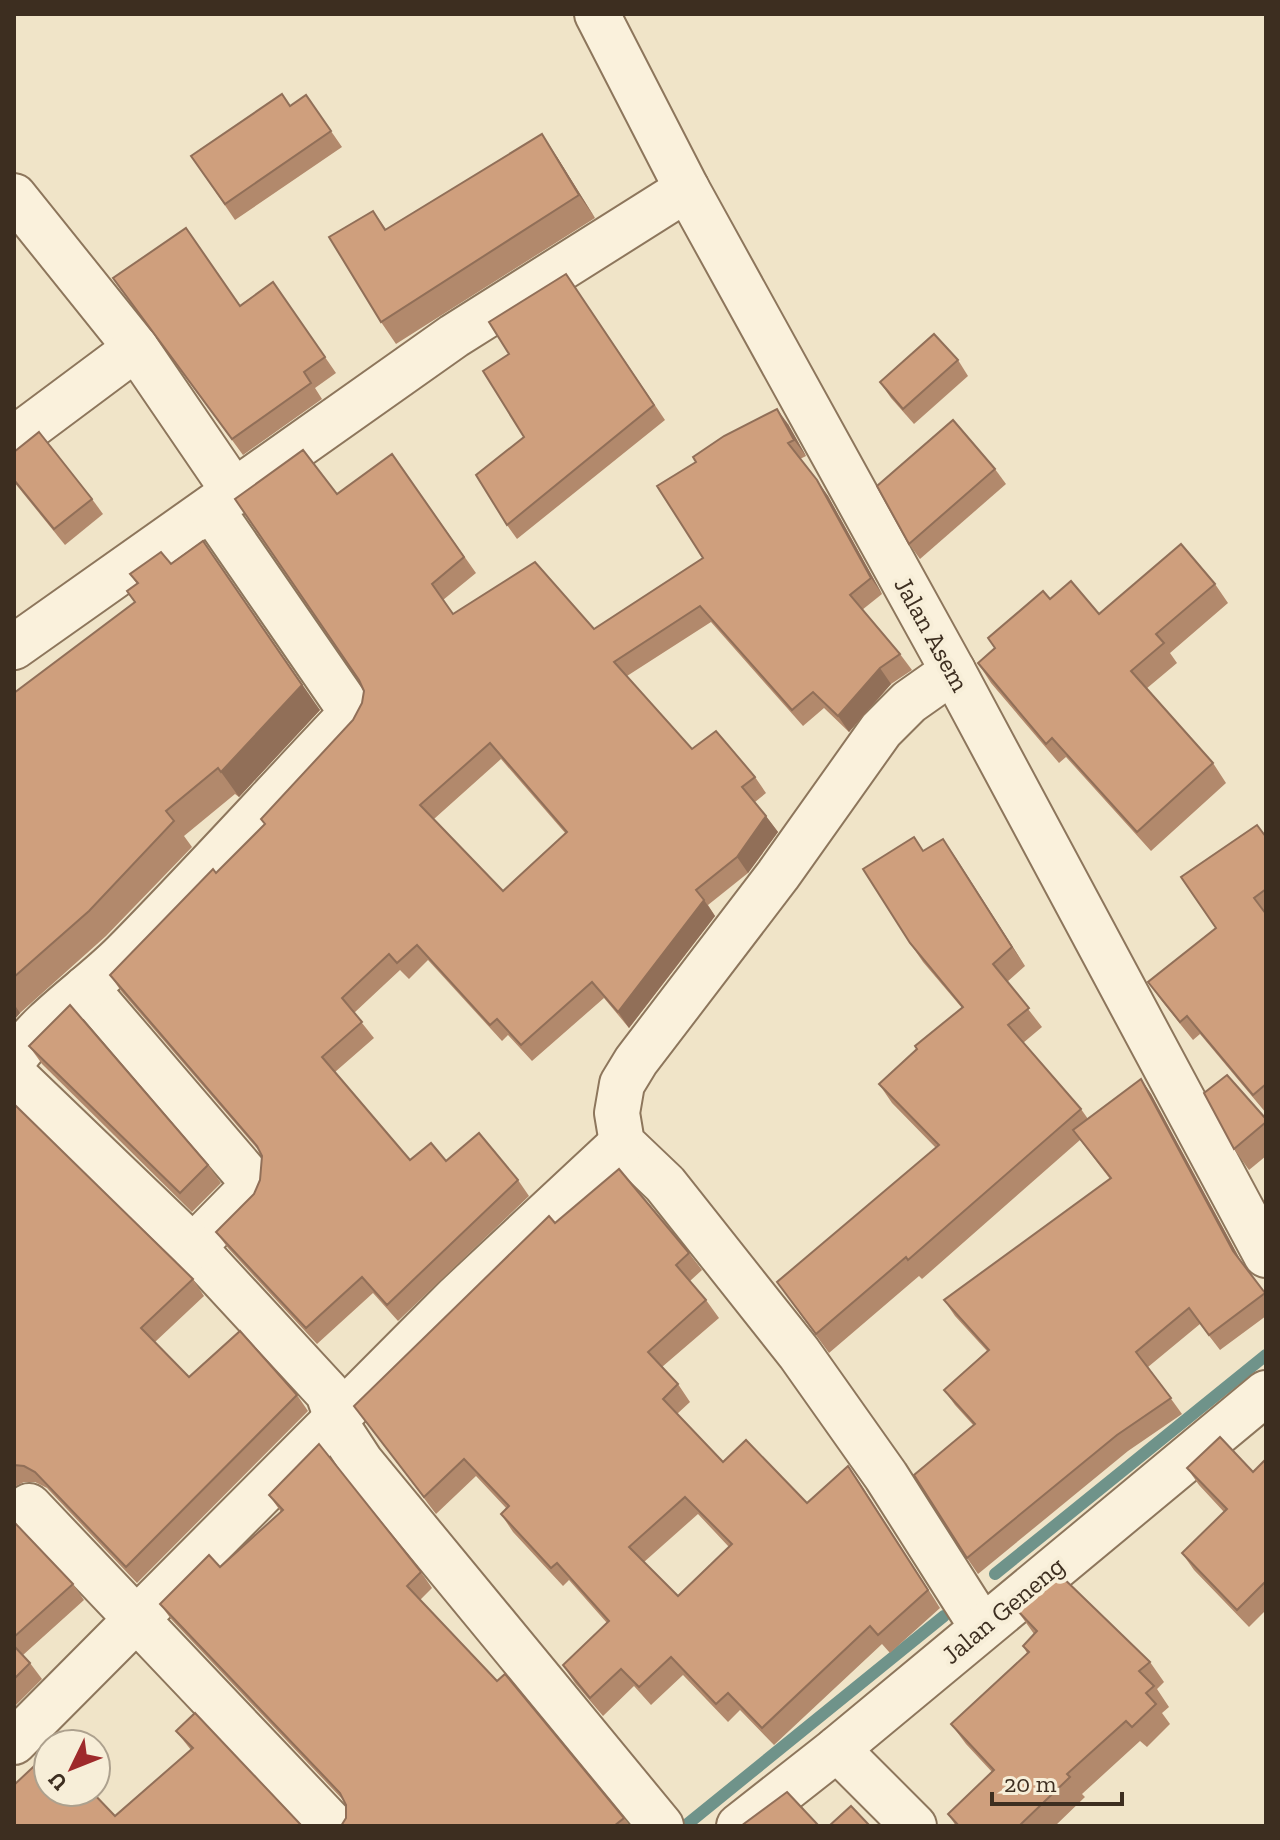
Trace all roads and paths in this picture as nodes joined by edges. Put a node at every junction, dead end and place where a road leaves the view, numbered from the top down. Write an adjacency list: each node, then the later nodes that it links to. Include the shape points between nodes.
1 (597, 14): 2 (street, Jalan Asem)
2 (687, 189): 6 (street, via 441,345); 8 (street, Jalan Asem)
3 (14, 196): 4 (street)
4 (136, 348): 5 (street); 6 (street)
5 (14, 439)
6 (223, 502): 7 (street); 9 (street, via 350,710 171,907)
7 (14, 647)
8 (953, 671): 12 (street, via 881,730 653,1037 622,1084 617,1113); 14 (street, Jalan Asem)
9 (86, 988): 10 (street); 13 (street, via 249,1178 247,1192)
10 (20, 1031)
11 (14, 1075): 13 (street)
12 (622, 1143): 16 (street, via 457,1297); 19 (street, via 674,1194 799,1353 886,1476)
13 (193, 1247): 16 (street, via 321,1383)
14 (1266, 1255)
15 (1266, 1393): 19 (street, Jalan Geneng)
16 (337, 1419): 18 (street); 22 (street, via 361,1462)
17 (29, 1506): 18 (street)
18 (134, 1620): 20 (street); 23 (street)
19 (982, 1627): 21 (street, Jalan Geneng)
20 (14, 1742)
21 (837, 1749): 24 (street, Jalan Geneng); 25 (street)
22 (658, 1824)
23 (333, 1826)
24 (739, 1826)
25 (914, 1826)

